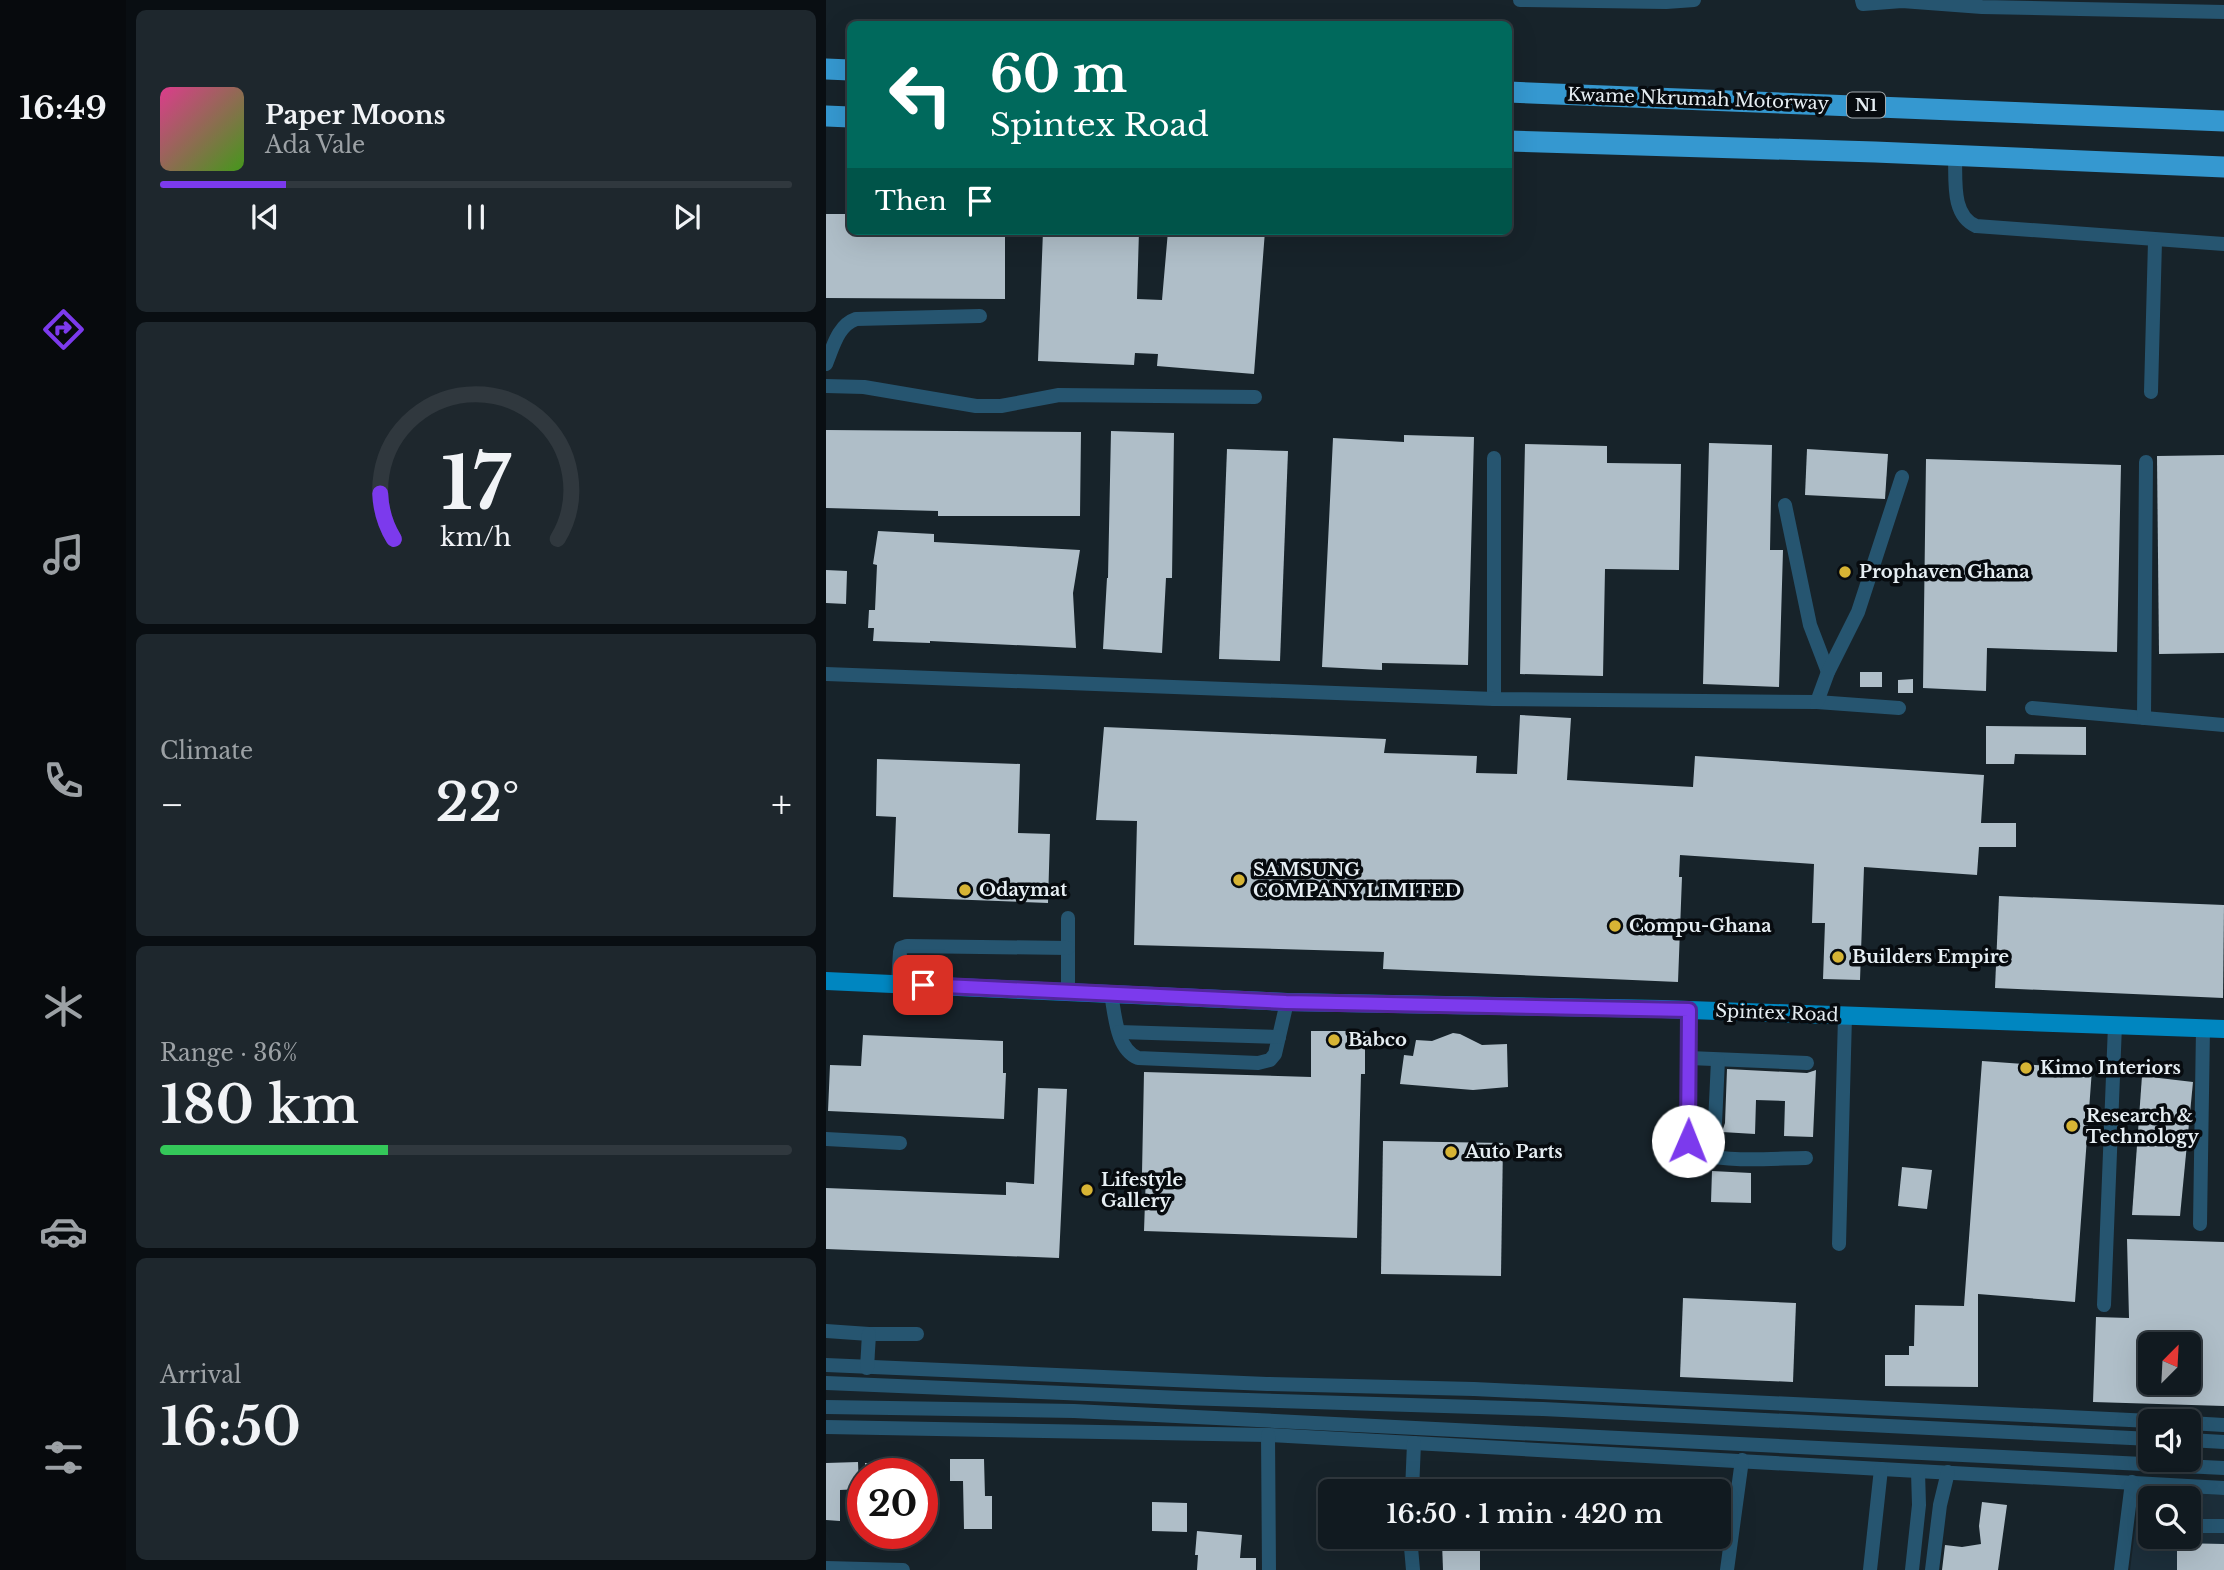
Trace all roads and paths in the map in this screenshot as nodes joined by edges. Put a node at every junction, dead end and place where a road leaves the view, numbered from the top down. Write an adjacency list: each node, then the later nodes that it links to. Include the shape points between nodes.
1 (1520, 0): 2 (street)
2 (1694, 0)
3 (1862, 0): 4 (street, via 1863,4 1902,1)
4 (2224, 12)
5 (826, 69): 6 (highway)
6 (847, 70)
7 (1512, 92): 10 (highway, Kwame Nkrumah Motorway / N1)
8 (826, 116): 9 (highway)
9 (847, 117)
10 (2224, 121)
11 (1512, 141): 12 (highway)
12 (1955, 157): 13 (highway); 14 (street, via 1962,214 1976,226)
13 (2224, 167)
14 (2155, 241): 15 (street); 19 (street)
15 (2224, 244)
16 (980, 316): 17 (street, via 856,319 847,322 839,334)
17 (826, 364)
18 (826, 386): 20 (street, via 1001,406 1059,396)
19 (2151, 392)
20 (1255, 397)
21 (1494, 458): 27 (street)
22 (2146, 462): 31 (street)
23 (1902, 477): 25 (street, via 1858,611)
24 (1785, 505): 25 (street, via 1810,625)
25 (1828, 672): 28 (street)
26 (826, 674): 27 (street)
27 (1494, 699): 28 (street)
28 (1817, 702): 29 (street)
29 (1899, 708)
30 (2032, 708): 31 (street)
31 (2144, 718): 32 (street)
32 (2224, 725)
33 (1068, 918): 34 (street)
34 (1068, 948): 36 (street, via 907,946 900,952); 37 (street)
35 (826, 981): 36 (main road, Spintex Road)
36 (898, 984): 37 (main road, Spintex Road)
37 (1068, 992): 38 (main road, Spintex Road)
38 (1111, 994): 39 (main road, Spintex Road); 45 (street)
39 (1286, 1002): 40 (main road, Spintex Road); 46 (street)
40 (1689, 1010): 41 (main road, Spintex Road); 47 (street)
41 (1845, 1016): 42 (main road, Spintex Road); 55 (street)
42 (2115, 1025): 43 (main road, Spintex Road); 56 (street)
43 (2203, 1028): 44 (main road, Spintex Road); 54 (street)
44 (2224, 1029)
45 (1119, 1032): 46 (street); 46 (street, via 1130,1055 1138,1058 1258,1063 1275,1054)
46 (1279, 1037)
47 (1689, 1058): 48 (street); 53 (street, via 1688,1141 1694,1149 1721,1157)
48 (1718, 1060): 49 (street); 50 (street)
49 (1807, 1063)
50 (1715, 1122)
51 (826, 1139): 52 (street)
52 (900, 1143)
53 (1806, 1158)
54 (2200, 1224)
55 (1839, 1244)
56 (2104, 1305)
57 (826, 1331): 58 (street)
58 (869, 1334): 59 (street); 61 (street)
59 (917, 1334)
60 (826, 1365): 61 (street)
61 (867, 1368): 64 (street, via 1474,1389)
62 (826, 1383): 69 (street, via 1543,1409)
63 (826, 1407): 74 (street, via 1074,1411)
64 (2138, 1420)
65 (2201, 1424): 66 (street)
66 (2224, 1425)
67 (826, 1427): 68 (street)
68 (1268, 1435): 72 (street); 86 (street)
69 (2138, 1438)
70 (2201, 1441): 71 (street)
71 (2224, 1442)
72 (1414, 1443): 73 (street); 78 (street)
73 (1742, 1460): 75 (street); 88 (street)
74 (2224, 1468)
75 (1881, 1469): 76 (street); 89 (street)
76 (1918, 1472): 77 (street); 90 (street)
77 (1948, 1472): 79 (street); 91 (street)
78 (1412, 1479)
79 (2132, 1482): 80 (street); 92 (street)
80 (2224, 1488)
81 (2201, 1525): 82 (street)
82 (2224, 1526)
83 (1411, 1549): 87 (street)
84 (826, 1568): 85 (street)
85 (903, 1570)
86 (1269, 1570)
87 (1413, 1570)
88 (1727, 1570)
89 (1870, 1570)
90 (1912, 1570)
91 (1932, 1570)
92 (2120, 1570)

